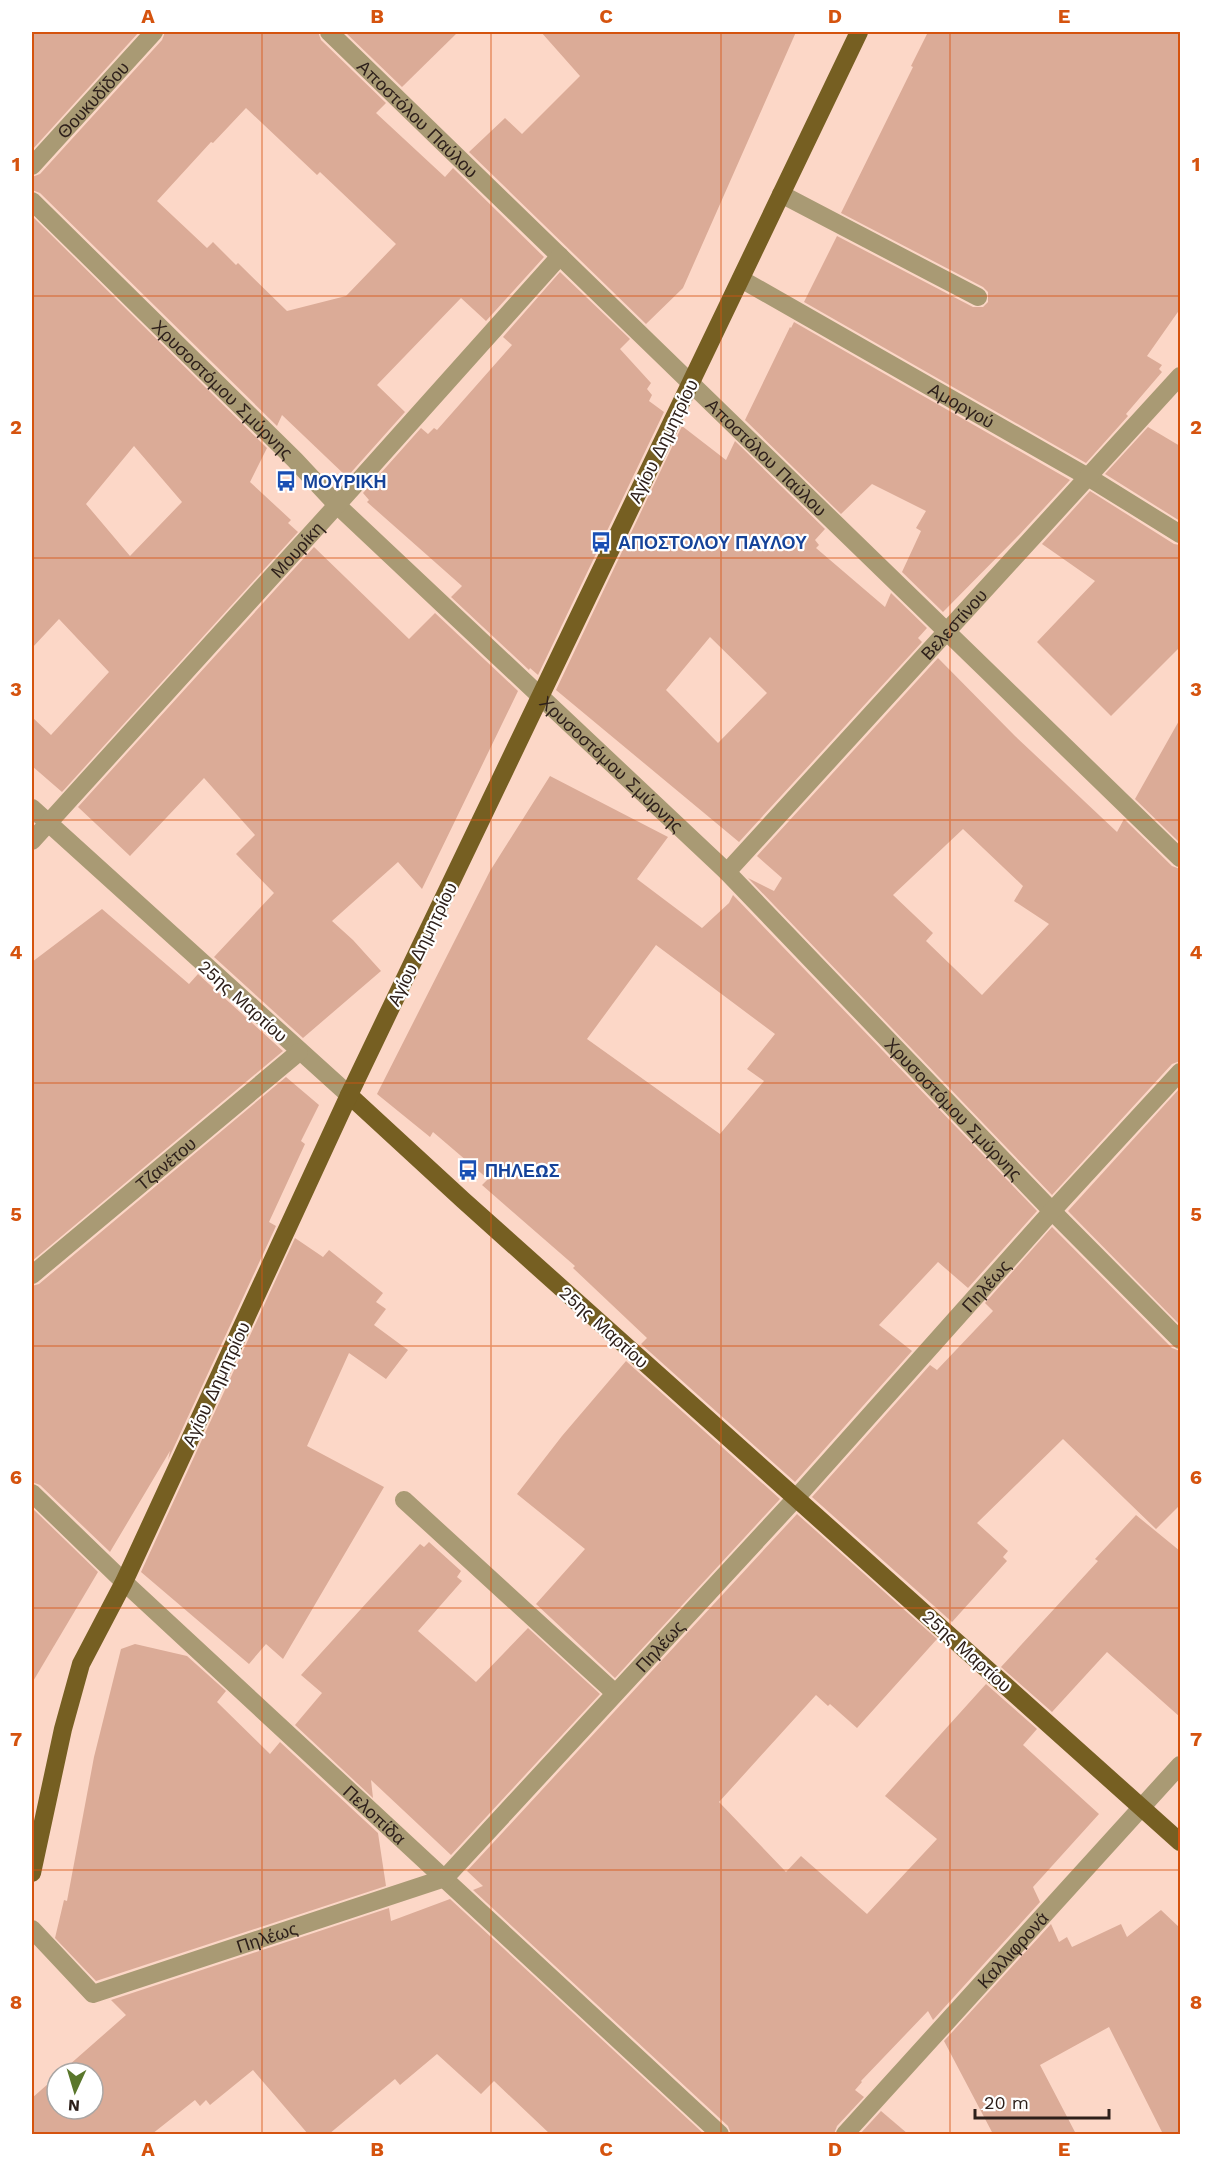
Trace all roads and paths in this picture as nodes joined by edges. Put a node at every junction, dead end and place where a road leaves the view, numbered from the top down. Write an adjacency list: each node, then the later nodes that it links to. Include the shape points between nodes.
1 (154, 32): 4 (street, Θουκυδίδου)
2 (329, 32): 7 (street, Αποστόλου Παύλου)
3 (859, 32): 5 (main road, Αγίου Δημητρίου)
4 (32, 166)
5 (781, 194): 8 (main road, Αγίου Δημητρίου); 9 (street)
6 (32, 201): 13 (street, Χρυσοστόμου Σμύρνης)
7 (560, 256): 11 (street, Αποστόλου Παύλου); 13 (street, Μουρίκη)
8 (741, 279): 11 (main road, Αγίου Δημητρίου); 12 (street, Αμοργού)
9 (978, 297)
10 (1180, 376): 12 (street, Βελεστίνου)
11 (691, 382): 15 (street, Αποστόλου Παύλου); 16 (main road, Αγίου Δημητρίου)
12 (1088, 477): 14 (street, Αμοργού); 15 (street, Βελεστίνου)
13 (337, 505): 16 (street, Χρυσοστόμου Σμύρνης); 18 (street, Μουρίκη)
14 (1180, 534)
15 (948, 631): 20 (street, Αποστόλου Παύλου); 21 (street, Βελεστίνου)
16 (541, 697): 21 (street, Χρυσοστόμου Σμύρνης); 24 (main road, Αγίου Δημητρίου)
17 (32, 808): 18 (street, 25ης Μαρτίου)
18 (48, 823): 19 (street, Μουρίκη); 22 (street, 25ης Μαρτίου)
19 (32, 841)
20 (1180, 858)
21 (727, 872): 25 (street, Χρυσοστόμου Σμύρνης)
22 (299, 1052): 24 (street, 25ης Μαρτίου); 26 (street, Τζανέτου)
23 (1180, 1072): 25 (street, Πηλέως)
24 (349, 1095): 29 (main road, 25ης Μαρτίου); 31 (main road, Αγίου Δημητρίου)
25 (1052, 1211): 27 (street, Χρυσοστόμου Σμύρνης); 29 (street, Πηλέως)
26 (32, 1275)
27 (1180, 1340)
28 (32, 1493): 31 (street, Πελοπίδα)
29 (796, 1498): 32 (street, Πηλέως); 34 (main road, 25ης Μαρτίου)
30 (404, 1500): 32 (street)
31 (124, 1582): 36 (main road, Αγίου Δημητρίου, via 81,1664); 37 (street, Πελοπίδα)
32 (615, 1693): 37 (street, Πηλέως)
33 (1180, 1765): 34 (street, Καλλιφρονά)
34 (1142, 1807): 35 (main road, 25ης Μαρτίου); 40 (street, Καλλιφρονά)
35 (1180, 1842)
36 (32, 1873)
37 (445, 1878): 38 (street, Πηλέως, via 93,1994); 39 (street, Πελοπίδα)
38 (32, 1929)
39 (720, 2134)
40 (845, 2134)

